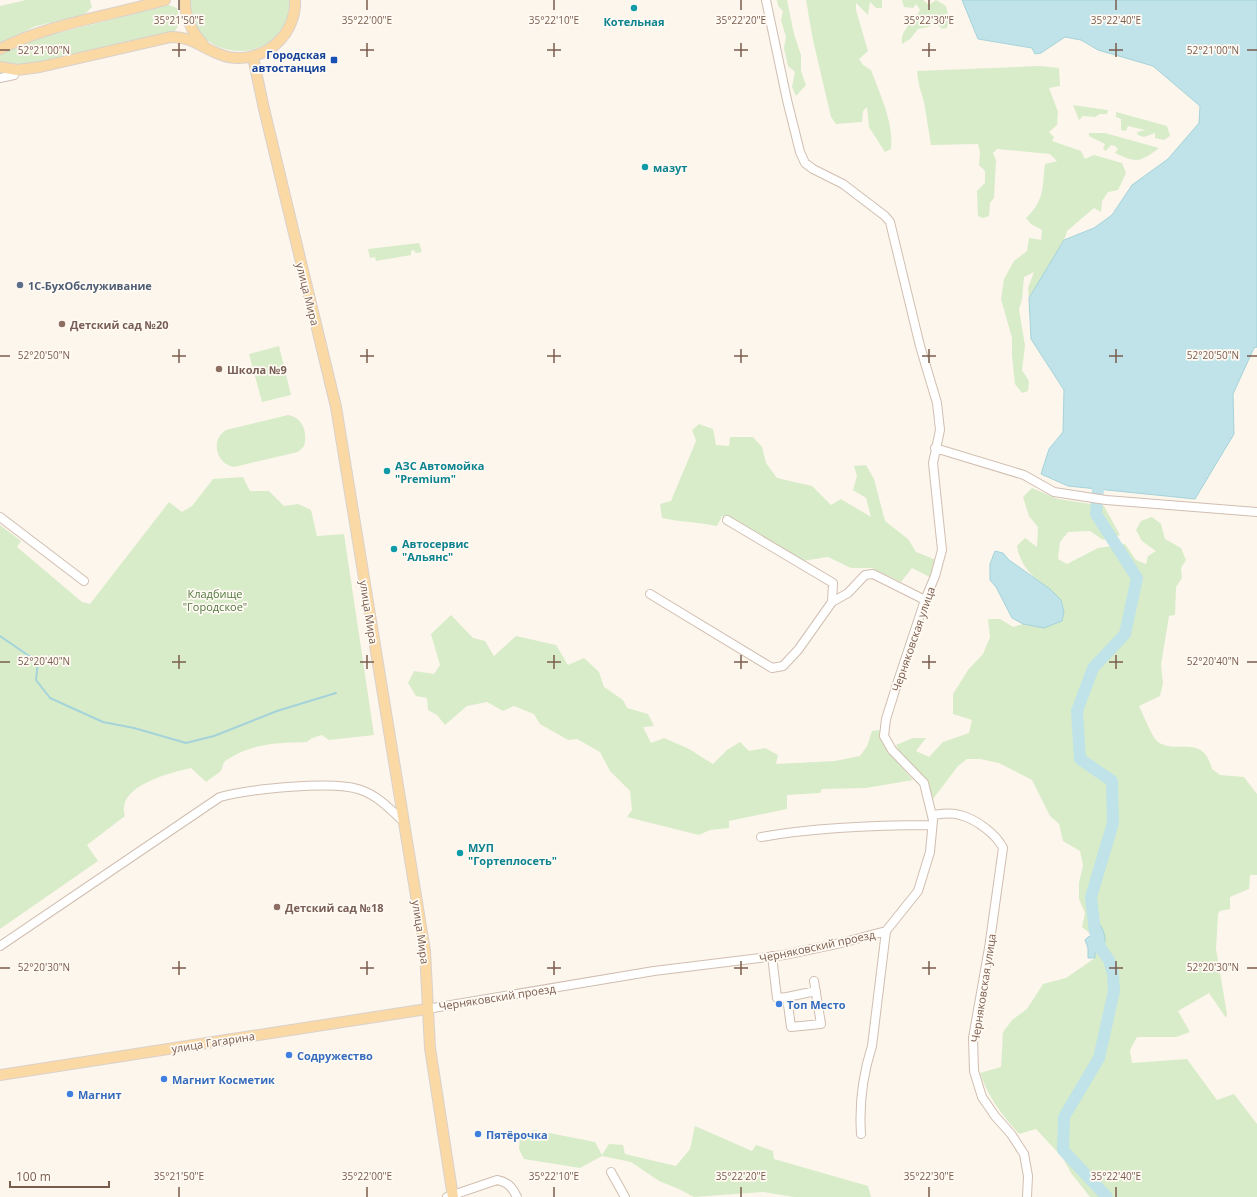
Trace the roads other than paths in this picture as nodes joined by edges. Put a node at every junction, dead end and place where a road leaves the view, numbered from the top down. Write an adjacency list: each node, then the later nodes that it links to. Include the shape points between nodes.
1 (165, 0): 6 (main road, via 45,30 25,36)
2 (185, 0): 5 (main road, via 188,23)
3 (295, 0): 7 (main road, via 292,22 286,34 266,52)
4 (766, 0): 11 (street, Черняковская улица, via 786,100 800,152 806,163 843,184 890,222 920,346 937,403 940,430)
5 (204, 46): 7 (main road, via 219,54 236,58); 8 (main road, via 183,37 171,36 40,67 18,70)
6 (0, 49)
7 (253, 57): 20 (main road, улица Мира, via 336,407)
8 (0, 67)
9 (14, 75): 10 (street)
10 (0, 78)
11 (935, 448): 12 (street, via 1024,475 1054,492 1106,500); 17 (street, Черняковская улица, via 933,463 942,550)
12 (1257, 512)
13 (0, 517): 15 (street)
14 (727, 520): 18 (street, via 833,583)
15 (84, 581)
16 (650, 594): 18 (street, via 772,668 783,666 798,650)
17 (925, 600): 18 (street, via 873,574 865,575 848,594); 19 (street, Черняковская улица, via 886,719 884,736 892,750 924,783)
18 (832, 602)
19 (932, 815): 21 (street, Черняковская улица); 36 (street, Черняковская улица, via 960,815 978,823 999,840 1003,848 973,1038 974,1071 982,1097 1024,1154 1028,1176)
20 (403, 821): 24 (street, via 377,798 360,790 341,786 237,792 220,797); 29 (main road, улица Мира, via 425,951)
21 (932, 825): 22 (street, via 805,830); 23 (street, Черняковская улица, via 930,852 918,891)
22 (761, 837)
23 (886, 931): 25 (street, Черняковский проезд, via 841,943); 31 (street, Черняковский проезд, via 872,1046 866,1064 862,1093)
24 (0, 946)
25 (772, 956): 28 (street, via 777,998); 29 (street, Черняковский проезд, via 647,973)
26 (814, 981): 27 (street)
27 (816, 991): 28 (street); 28 (street, via 821,1024 791,1027)
28 (787, 997)
29 (427, 1009): 30 (main road, улица Гагарина); 33 (main road, улица Мира)
30 (0, 1075)
31 (861, 1134)
32 (611, 1172): 35 (street)
33 (451, 1197): 34 (street, via 497,1180 510,1185)
34 (517, 1197)
35 (626, 1197)
36 (1027, 1197)

